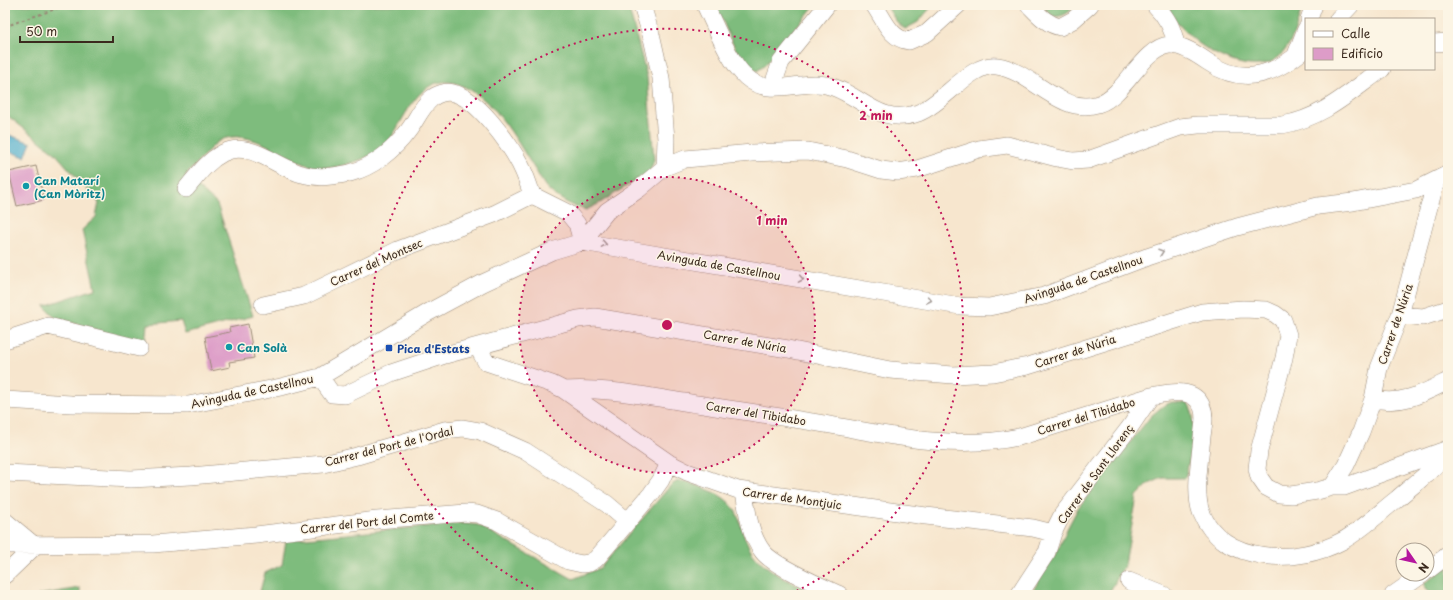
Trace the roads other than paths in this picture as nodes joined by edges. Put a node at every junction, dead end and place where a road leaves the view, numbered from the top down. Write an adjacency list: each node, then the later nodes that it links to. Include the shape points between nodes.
1 (642, 5): 20 (street, via 661,78 666,139)
2 (705, 5): 19 (street, via 737,66 746,77 757,84)
3 (827, 5): 19 (street, via 781,62)
4 (874, 5): 5 (street, via 888,29 896,36 909,41 927,33)
5 (958, 5)
6 (1029, 5): 7 (street, via 1052,26 1060,27 1073,20)
7 (1090, 5)
8 (1155, 5): 16 (street, via 1175,33)
9 (1314, 5): 11 (street)
10 (1351, 5): 12 (street)
11 (1309, 18)
12 (1339, 18)
13 (1305, 34): 17 (street)
14 (1448, 42): 15 (street)
15 (1435, 43)
16 (1176, 46): 17 (street, via 1216,67 1250,76 1282,67); 19 (street, via 1169,45 1158,50 1108,100 1091,106 1079,106 1065,101 1008,69 996,65 975,71 921,112 896,117 882,114 833,86 821,84)
17 (1301, 53)
18 (1381, 70): 20 (street, via 1331,106 1311,118 1295,123 1180,127 1088,160 1057,158 1007,144 979,149 917,169 898,172 808,151 685,159)
19 (772, 87)
20 (665, 167): 24 (street, via 607,211)
21 (1442, 178): 24 (street, Avinguda de Castellnou, one-way to 21, via 960,306 989,307 1044,296 1133,262 1237,227 1318,206 1416,190); 27 (street, Carrer de Núria)
22 (186, 189): 23 (street, via 214,158 232,150 257,154 303,174 322,177 364,169 397,144 431,98 443,92 453,92 466,97 497,130 519,162)
23 (532, 195): 24 (street, via 568,213 577,224); 25 (street, Carrer del Montsec, via 494,214 398,250 304,296)
24 (573, 244): 31 (street, Avinguda de Castellnou, via 483,283)
25 (263, 305)
26 (1448, 309): 27 (street, via 1423,317)
27 (1400, 315): 35 (street, Carrer de Núria, via 1379,368)
28 (5, 340): 30 (street, via 48,326)
29 (485, 345): 31 (street, Carrer de Núria, via 391,373 345,395 332,394); 33 (street, Carrer de Montjuic, via 481,353 486,362); 40 (street, Carrer de Núria, via 578,319 595,317 788,349 890,370 979,374 1028,366 1202,312 1266,310 1283,320 1288,335 1258,451 1259,477 1266,487 1279,494 1291,495)
30 (139, 348)
31 (320, 377): 36 (street, Avinguda de Castellnou, via 188,405 78,404)
32 (1448, 382): 35 (street, via 1402,401)
33 (564, 390): 34 (street, Carrer del Tibidabo, via 605,390 913,440 957,443 1019,437); 38 (street, Carrer de Montjuic)
34 (1151, 396): 37 (street, Carrer del Tibidabo, via 1186,393 1199,401 1204,415 1198,485 1201,511 1220,538 1241,551 1253,554 1299,554 1342,541 1409,488); 44 (street, Carrer de Sant Llorenç, via 1062,515)
35 (1373, 399): 40 (street, Carrer de Núria, via 1346,465)
36 (5, 400)
37 (1448, 451): 40 (street, via 1344,487)
38 (669, 463): 41 (street, Carrer de Montjuic); 43 (street, Carrer del Port del Comte, via 654,490)
39 (5, 473): 43 (street, Carrer del Port de l'Ordal, via 131,479 315,465 357,456 445,430 463,428 480,431 525,451 607,504)
40 (1332, 486)
41 (744, 491): 44 (street, Carrer de Montjuic, via 1033,528); 52 (street, via 750,523 763,553)
42 (5, 521): 46 (street)
43 (627, 521): 46 (street, Carrer del Port del Comte, via 596,559 582,564 568,561 497,521 466,513 377,520 181,542 111,546)
44 (1053, 533): 53 (street, Carrer de Sant Llorenç, via 1047,552)
45 (5, 545): 46 (street, Carrer del Port del Comte)
46 (35, 546): 49 (street)
47 (1448, 555): 48 (street)
48 (1435, 565)
49 (5, 575)
50 (1129, 581): 54 (street)
51 (1412, 582): 55 (street)
52 (840, 595)
53 (1019, 595)
54 (1164, 595)
55 (1393, 595)

